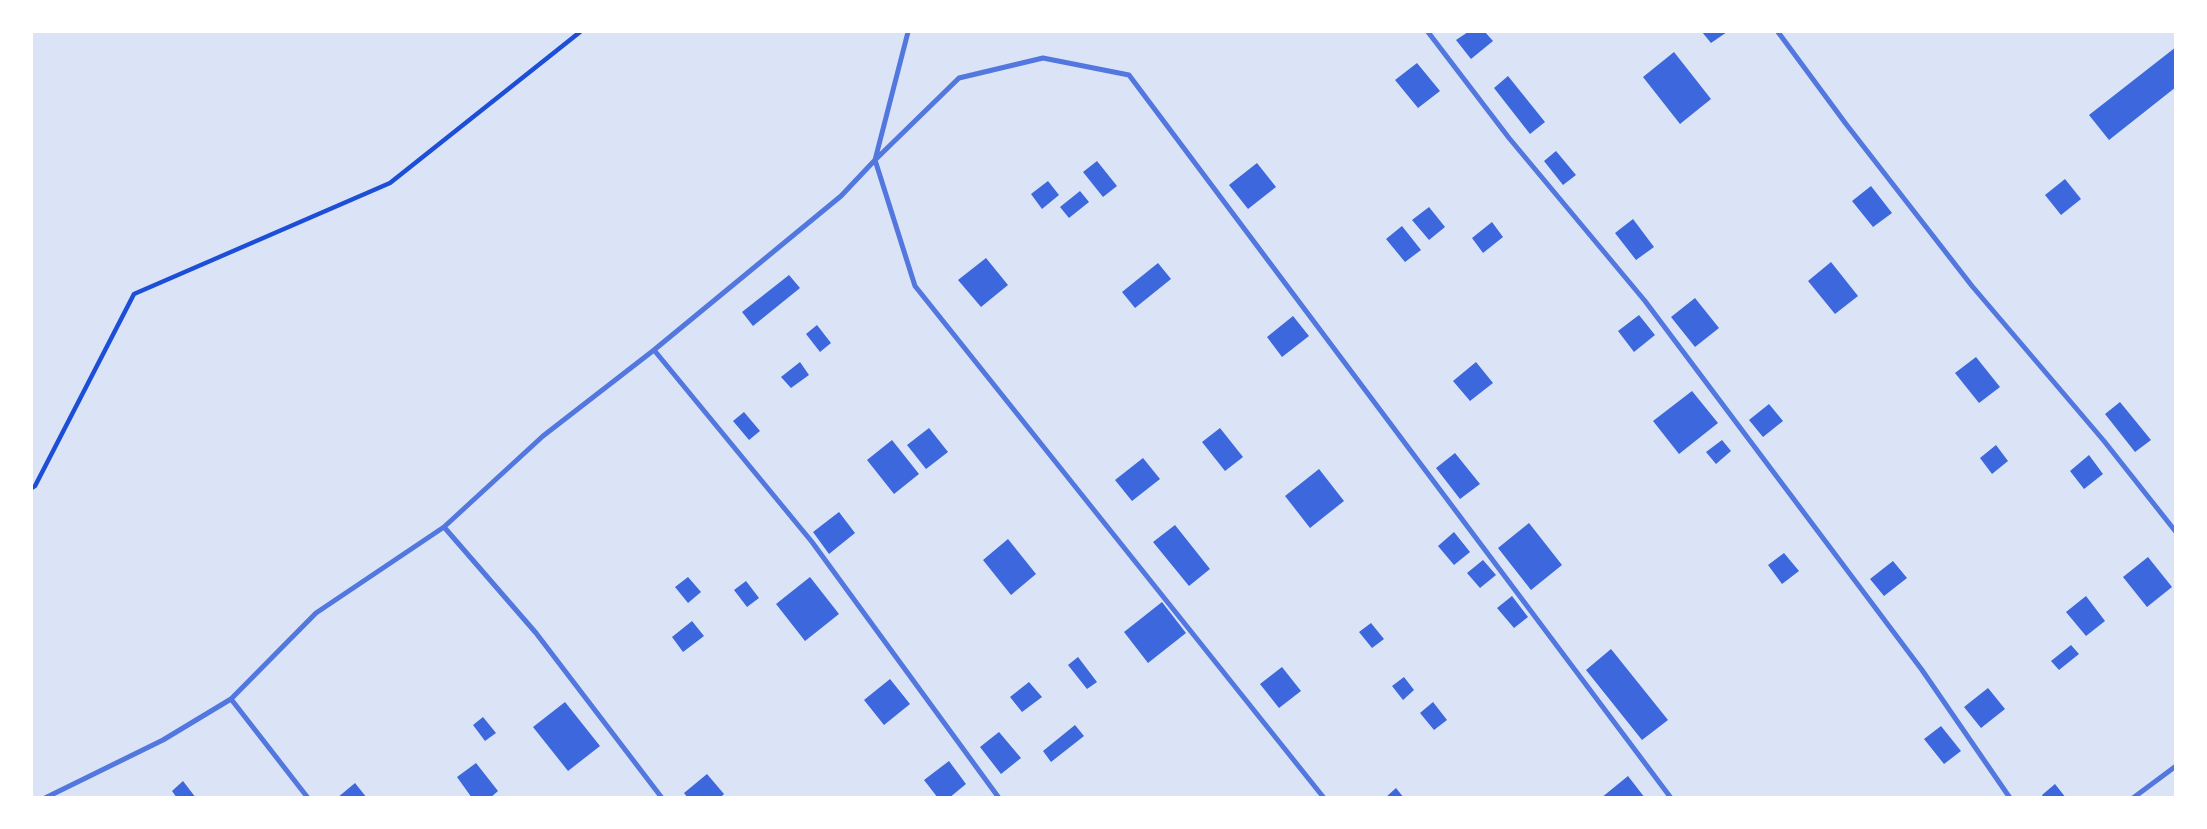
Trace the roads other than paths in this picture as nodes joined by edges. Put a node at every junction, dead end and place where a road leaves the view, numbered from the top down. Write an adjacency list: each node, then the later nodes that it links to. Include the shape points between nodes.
1 (908, 32): 4 (lane)
2 (1428, 32): 16 (lane, via 1509,138 1646,300 1922,670)
3 (1778, 32): 7 (lane, via 1972,286 2104,441)
4 (875, 160): 5 (lane, via 841,196); 14 (lane, via 915,286); 15 (lane, via 959,78 1043,58 1129,75)
5 (654, 350): 6 (lane, via 543,436); 13 (lane, via 812,542)
6 (444, 527): 8 (lane, via 316,613); 12 (lane, via 536,633)
7 (2175, 533)
8 (231, 699): 10 (lane, via 163,740); 11 (lane)
9 (2175, 766): 17 (lane)
10 (45, 797)
11 (308, 797)
12 (662, 797)
13 (999, 797)
14 (1324, 797)
15 (1671, 797)
16 (2010, 797)
17 (2133, 797)

